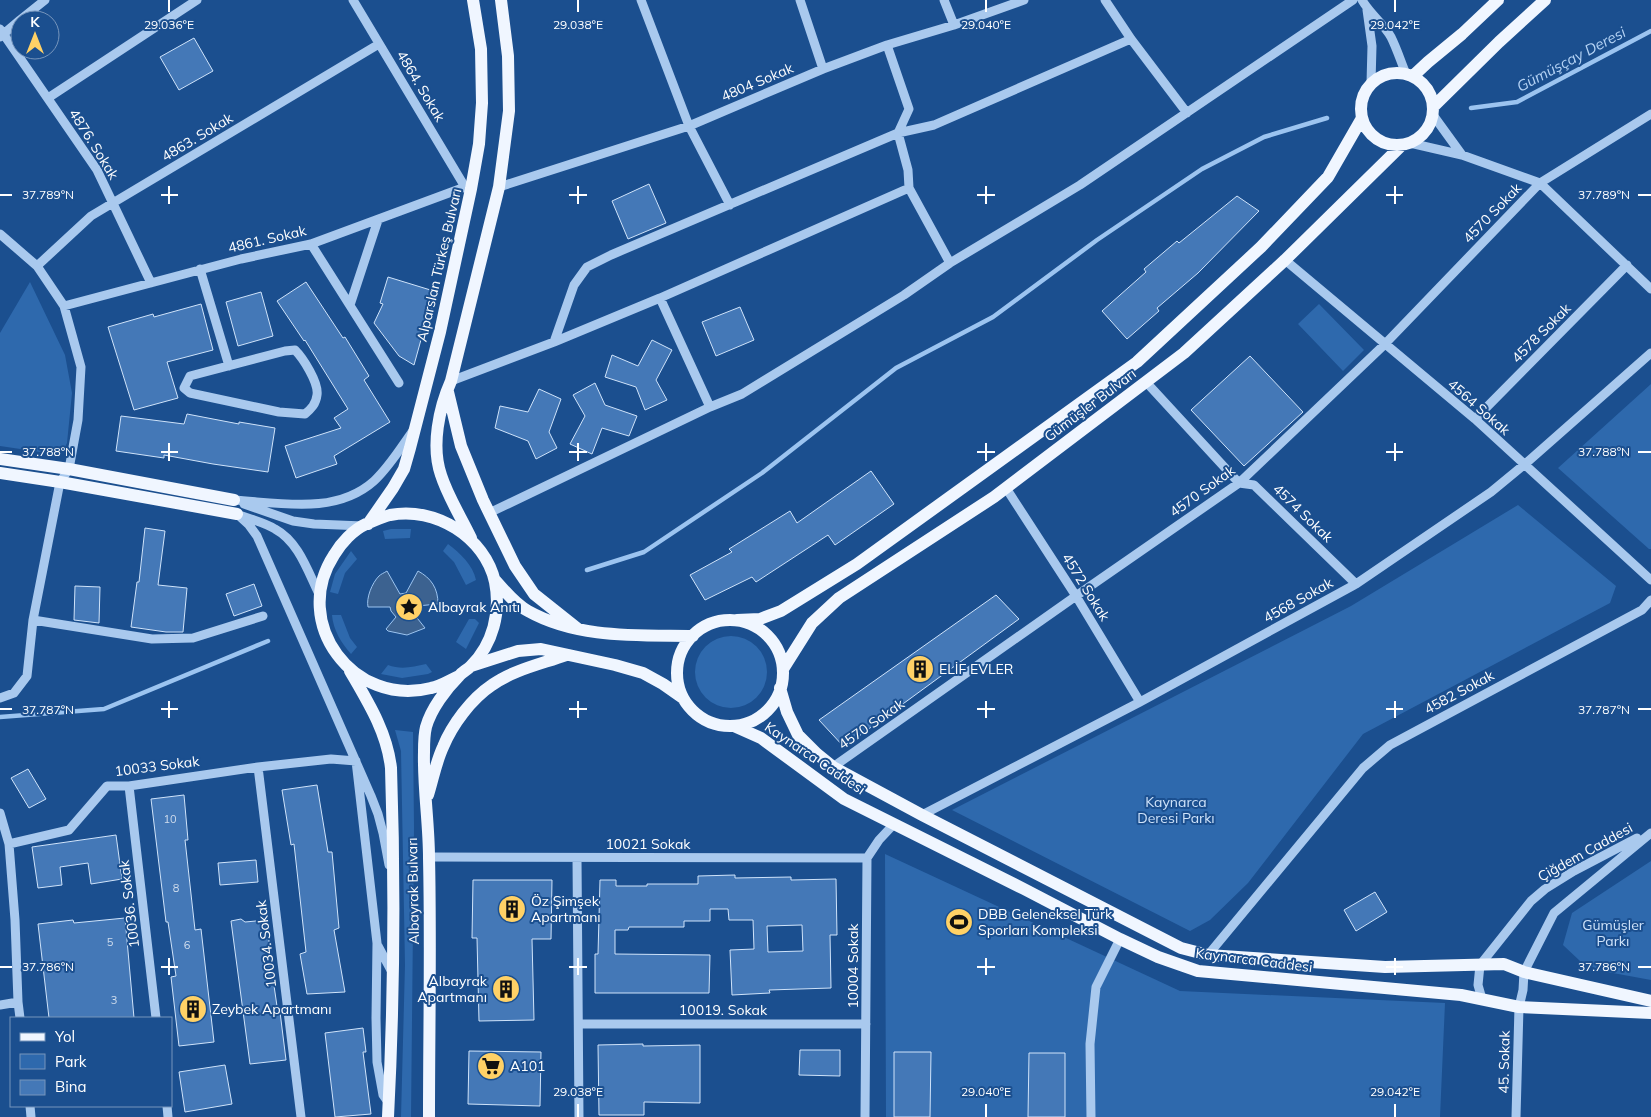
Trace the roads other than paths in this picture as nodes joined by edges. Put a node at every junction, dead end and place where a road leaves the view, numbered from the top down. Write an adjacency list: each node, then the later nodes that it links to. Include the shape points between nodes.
1 (45, 0): 15 (street)
2 (198, 0): 25 (street)
3 (353, 0): 20 (street, 4864. Sokak)
4 (473, 0): 36 (main road, Alparslan Türkeş Bulvarı, via 482,49 482,103 479,144)
5 (501, 0): 35 (main road, via 508,56 509,111)
6 (641, 0): 30 (street)
7 (800, 0): 22 (street)
8 (944, 0): 17 (street)
9 (1024, 0): 17 (street, 4804 Sokak)
10 (1105, 0): 19 (street)
11 (1352, 0): 27 (street)
12 (1362, 0): 16 (street)
13 (1498, 0): 23 (main road, via 1462,34)
14 (1545, 0): 26 (main road, via 1499,42)
15 (32, 10)
16 (1368, 10): 23 (street, via 1391,37); 24 (street, via 1372,46)
17 (954, 25): 21 (street, 4804 Sokak)
18 (1, 33): 25 (street, 4876. Sokak)
19 (1131, 39): 27 (street); 31 (street, via 934,124)
20 (379, 44): 36 (street, 4864. Sokak); 38 (street, 4863. Sokak)
21 (887, 45): 22 (street, 4804 Sokak); 31 (street, via 909,109)
22 (823, 70): 30 (street, 4804 Sokak)
23 (1410, 75): 24 (main road, via 1391,73); 26 (main road, via 1420,80 1429,92)
24 (1371, 83): 29 (main road, via 1361,103)
25 (48, 98): 38 (street, 4876. Sokak, via 97,170)
26 (1433, 111): 32 (main road, via 1423,135); 33 (street)
27 (1187, 113): 44 (street, via 1080,185)
28 (1651, 114): 34 (street, 4570 Sokak)
29 (1362, 118): 32 (main road, via 1374,137 1387,144); 83 (main road, Gümüşler Bulvarı, via 1328,177 1261,247 1136,362 857,564 781,611 760,619)
30 (689, 126): 35 (street, 4804 Sokak); 39 (street)
31 (898, 133): 37 (street, via 908,170); 39 (street)
32 (1406, 144): 33 (street); 43 (main road, Gümüşler Bulvarı)
33 (1462, 155): 34 (street)
34 (1540, 183): 45 (street); 54 (street, 4570 Sokak)
35 (499, 187): 59 (main road)
36 (468, 188): 40 (street, 4861. Sokak); 62 (main road, Alparslan Türkeş Bulvarı, via 440,332)
37 (909, 188): 44 (street); 50 (street)
38 (113, 203): 46 (street, 4863. Sokak, via 91,216); 48 (street, 4876. Sokak)
39 (730, 205): 53 (street, via 588,267 574,285)
40 (378, 220): 42 (street, 4861. Sokak); 51 (street)
41 (0, 234): 46 (street)
42 (311, 244): 47 (street, 4861. Sokak); 51 (street)
43 (1285, 260): 54 (street, 4564 Sokak); 57 (main road, Gümüşler Bulvarı, via 1184,353)
44 (950, 263): 60 (street, via 904,295 742,394)
45 (1627, 265): 49 (street); 61 (street, 4578 Sokak)
46 (37, 266): 52 (street)
47 (200, 269): 48 (street, 4861. Sokak); 56 (street)
48 (151, 282): 52 (street, 4861. Sokak)
49 (1651, 289)
50 (660, 298): 53 (street); 60 (street)
51 (350, 305): 58 (street)
52 (64, 306): 65 (street, via 81,367 78,420)
53 (554, 342): 59 (street)
54 (1384, 344): 61 (street, 4564 Sokak); 68 (street, 4570 Sokak)
55 (1651, 353): 64 (street, 4568 Sokak)
56 (229, 366): 56 (street, via 190,376 184,388 190,393 279,412 305,414 313,407 318,393 313,377 295,350)
57 (1146, 382): 68 (street, 4574 Sokak); 69 (main road, Gümüşler Bulvarı)
58 (399, 383)
59 (449, 384): 71 (main road, via 461,446); 74 (main road, via 438,423 438,460 445,486)
60 (710, 407): 71 (street)
61 (1475, 419): 64 (street, 4564 Sokak)
62 (416, 427): 70 (street, via 373,481 343,498 314,505); 73 (main road, Alparslan Türkeş Bulvarı, via 404,468)
63 (0, 459): 65 (main road)
64 (1525, 464): 76 (street, 4564 Sokak); 77 (street, 4568 Sokak, via 1491,492)
65 (69, 468): 67 (street); 70 (main road)
66 (0, 473): 67 (main road)
67 (60, 482): 72 (main road); 82 (street)
68 (1239, 483): 77 (street, 4574 Sokak, via 1254,485); 79 (street, 4570 Sokak)
69 (1006, 488): 79 (street, 4572 Sokak); 89 (main road, Gümüşler Bulvarı, via 839,598 812,623)
70 (234, 500): 73 (street, via 293,520 314,524)
71 (489, 513): 84 (main road, via 514,566 534,594)
72 (237, 514): 78 (street, via 276,529 290,541 299,552); 96 (street, via 257,536)
73 (365, 525): 74 (main road, via 390,515 420,514 448,523); 78 (main road, via 341,544 326,567)
74 (472, 540): 75 (main road, via 486,559)
75 (495, 580): 84 (main road, via 527,611); 87 (main road, via 498,603 494,626 485,648)
76 (1651, 580)
77 (1356, 584): 94 (street, 4568 Sokak)
78 (319, 594): 88 (main road, via 321,622 331,648)
79 (1076, 596): 94 (street, 4572 Sokak); 98 (street, 4570 Sokak)
80 (1651, 600): 112 (street, 4582 Sokak, via 1642,610 1390,745 1376,756)
81 (263, 616): 82 (street, via 193,638 152,639)
82 (33, 620): 92 (street, via 27,676 14,693)
83 (737, 620): 85 (main road, Kaynarca Caddesi, via 719,621 702,627); 89 (main road, Kaynarca Caddesi, via 755,626 769,637 778,651)
84 (578, 629): 85 (main road, via 625,635)
85 (693, 636): 93 (main road, Kaynarca Caddesi, via 680,655 676,672)
86 (567, 655): 87 (main road, Kaynarca Caddesi, via 542,649 518,651); 93 (main road, Kaynarca Caddesi, via 643,673); 100 (main road, via 493,684 472,702 442,748)
87 (471, 666): 90 (main road)
88 (349, 669): 90 (main road, via 374,685 403,691 432,688); 109 (main road, Albayrak Bulvarı, via 374,713 389,755)
89 (783, 669): 91 (main road, Kaynarca Caddesi)
90 (459, 676): 100 (main road, Albayrak Bulvarı, via 440,700 426,726)
91 (780, 688): 95 (main road, Kaynarca Caddesi, via 776,700 765,713 751,722); 98 (main road, Kaynarca Caddesi, via 798,735)
92 (0, 698)
93 (683, 698): 95 (main road, Kaynarca Caddesi, via 702,718)
94 (1140, 702): 102 (street, 4568 Sokak)
95 (734, 726): 103 (main road, Kaynarca Caddesi, via 761,738 844,799)
96 (356, 761): 97 (street, 10033 Sokak, via 331,759); 109 (street, via 378,814); 111 (street, Albayrak Bulvarı)
97 (258, 767): 99 (street, 10033 Sokak); 127 (street, 10034. Sokak)
98 (834, 767): 102 (main road, Kaynarca Caddesi)
99 (129, 786): 105 (street, 10033 Sokak, via 107,786 69,830); 123 (street, 10036. Sokak)
100 (426, 802): 106 (main road, Albayrak Bulvarı)
101 (0, 813): 105 (street)
102 (922, 815): 112 (main road, Kaynarca Caddesi, via 1181,948)
103 (894, 824): 108 (street); 110 (main road, Kaynarca Caddesi)
104 (1651, 832): 113 (street, Çiğdem Caddesi, via 1545,889 1531,901); 114 (street, Çiğdem Caddesi, via 1554,913)
105 (9, 844): 118 (street)
106 (429, 857): 107 (street, 10021 Sokak); 128 (main road, Albayrak Bulvarı)
107 (577, 858): 108 (street, 10021 Sokak); 124 (street)
108 (867, 858): 125 (street, 10004 Sokak)
109 (394, 892): 115 (main road, Albayrak Bulvarı)
110 (1120, 939): 116 (main road, Kaynarca Caddesi, via 1198,971); 131 (street, via 1096,987 1090,1044)
111 (376, 943): 115 (street, Albayrak Bulvarı); 126 (street, Albayrak Bulvarı, via 377,1062)
112 (1208, 955): 113 (main road, Kaynarca Caddesi, via 1385,967)
113 (1480, 965): 114 (main road, Kaynarca Caddesi, via 1504,964); 116 (street, via 1478,985)
114 (1524, 972): 117 (main road, Kaynarca Caddesi); 120 (street, Çiğdem Caddesi)
115 (393, 974): 126 (main road, Albayrak Bulvarı)
116 (1482, 999): 120 (main road, Kaynarca Caddesi)
117 (1651, 1001)
118 (18, 1002): 119 (street); 122 (street)
119 (0, 1005)
120 (1519, 1007): 121 (main road, Kaynarca Caddesi); 132 (street, 45. Sokak)
121 (1651, 1013)
122 (20, 1017)
123 (156, 1017)
124 (579, 1024): 125 (street, 10019. Sokak); 129 (street)
125 (866, 1024): 130 (street, 10004 Sokak)
126 (388, 1111)
127 (301, 1117)
128 (429, 1117)
129 (579, 1117)
130 (865, 1117)
131 (1091, 1117)
132 (1516, 1117)

